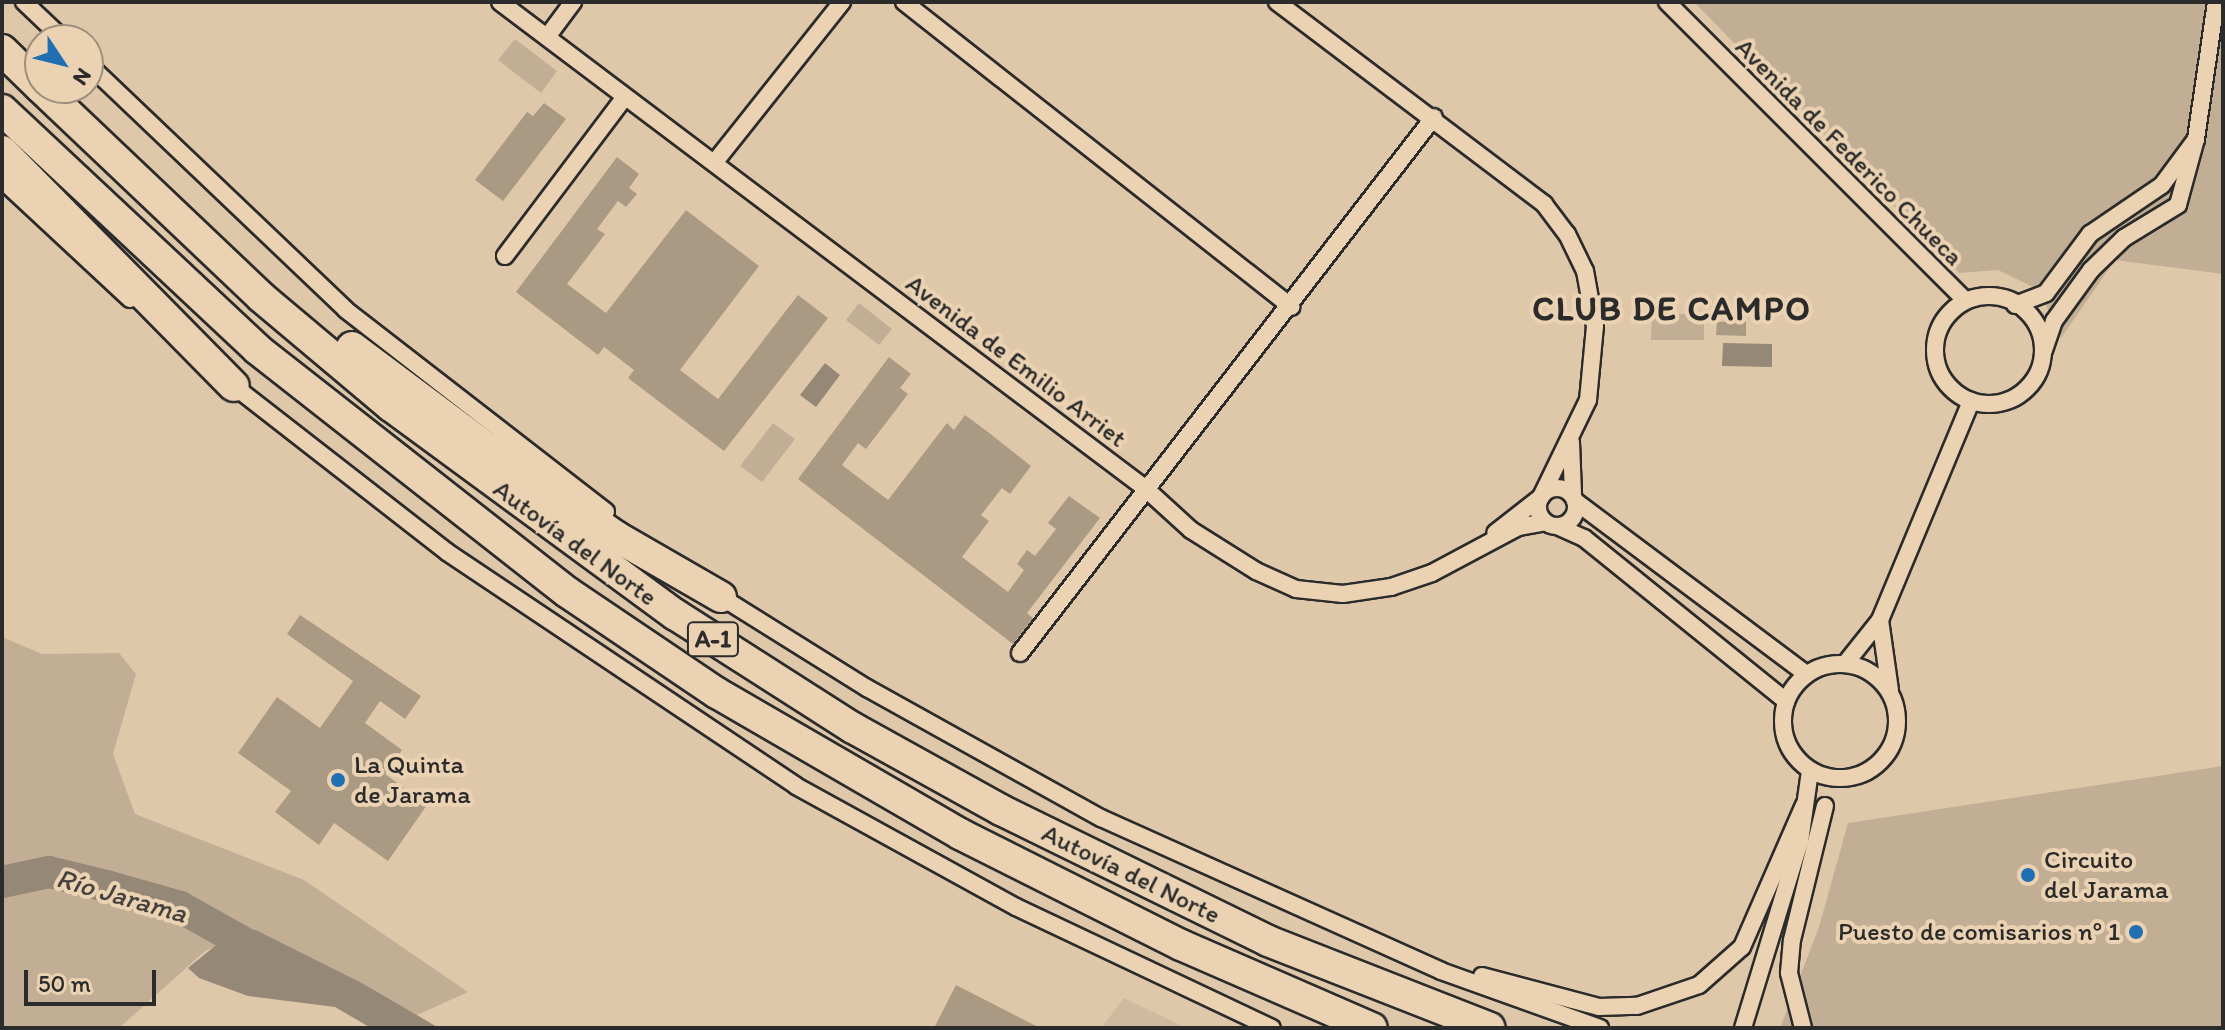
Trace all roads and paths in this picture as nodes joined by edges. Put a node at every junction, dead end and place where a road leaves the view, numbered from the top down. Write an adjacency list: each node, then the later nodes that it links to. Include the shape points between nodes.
1 (24, 2): 9 (street)
2 (500, 2): 10 (street, Avenida de Emilio Arriet)
3 (573, 2): 10 (street)
4 (842, 2): 23 (street)
5 (904, 2): 30 (street)
6 (1277, 2): 20 (street)
7 (1667, 2): 28 (street, Avenida de Federico Chueca)
8 (2216, 2): 21 (street)
9 (47, 24)
10 (547, 37): 16 (street, Avenida de Emilio Arriet)
11 (2, 38): 13 (highway)
12 (2, 50): 14 (highway, Autovía del Norte / A-1)
13 (24, 53)
14 (24, 72)
15 (104, 79): 40 (street, via 346,310)
16 (625, 97): 23 (street, Avenida de Emilio Arriet); 27 (street)
17 (57, 104): 55 (highway, Autovía del Norte / A-1, via 261,297 380,396 506,495 676,615 853,728 1071,845 1268,941)
18 (83, 104): 40 (highway, via 282,289 377,367 603,528)
19 (2, 110): 54 (highway, Autovía del Norte / A-1, via 257,349 567,592 717,693 960,834 1181,945)
20 (1434, 117): 30 (street); 34 (street, via 1544,204 1585,271 1593,341 1588,400)
21 (2196, 139): 25 (street); 26 (street, via 2186,192)
22 (2, 151): 32 (highway)
23 (714, 163): 35 (street, Avenida de Emilio Arriet)
24 (2, 180): 32 (street, via 115,287)
25 (2162, 185): 26 (street, via 2158,203); 29 (street, via 2090,234 2046,293)
26 (2170, 210): 31 (street, via 2124,238 2091,270 2054,321)
27 (505, 256)
28 (1965, 300): 29 (street, via 2005,297); 33 (street, via 1942,321 1934,354 1953,391)
29 (2015, 305): 31 (street, via 2035,320)
30 (1291, 307): 35 (street)
31 (2044, 350): 33 (street, via 2039,372 2022,393 1990,404)
32 (234, 386): 53 (street, via 459,561 796,786 1016,907)
33 (1971, 401): 41 (street)
34 (1571, 437): 36 (street); 37 (street)
35 (1146, 489): 39 (street, Avenida de Emilio Arriet, via 1191,530 1296,589 1343,594 1391,587 1432,573); 42 (street)
36 (1541, 497): 37 (street, via 1556,487); 38 (street, via 1538,509); 39 (street)
37 (1574, 498): 38 (street, via 1572,519); 44 (street)
38 (1551, 524): 39 (street, Avenida de Emilio Arriet); 46 (street, via 1584,538)
39 (1485, 542)
40 (721, 597): 52 (street, via 1020,775)
41 (1880, 620): 43 (street); 45 (street)
42 (1020, 653)
43 (1845, 664): 44 (street); 45 (street, via 1880,680)
44 (1806, 674): 46 (street)
45 (1891, 695): 48 (street, via 1897,724 1887,754 1876,766)
46 (1786, 701): 47 (street, via 1785,741)
47 (1810, 771): 48 (street); 49 (street)
48 (1846, 779): 50 (street)
49 (1804, 805): 51 (street); 52 (street, via 1742,947 1722,970 1677,996 1637,1006 1599,1007 1470,972)
50 (1825, 806): 51 (street); 58 (street, via 1792,940 1789,973)
51 (1800, 842): 57 (street)
52 (1346, 930): 56 (street, via 1441,971)
53 (1272, 1028)
54 (1372, 1028)
55 (1490, 1028)
56 (1600, 1028)
57 (1743, 1028)
58 (1803, 1028)

